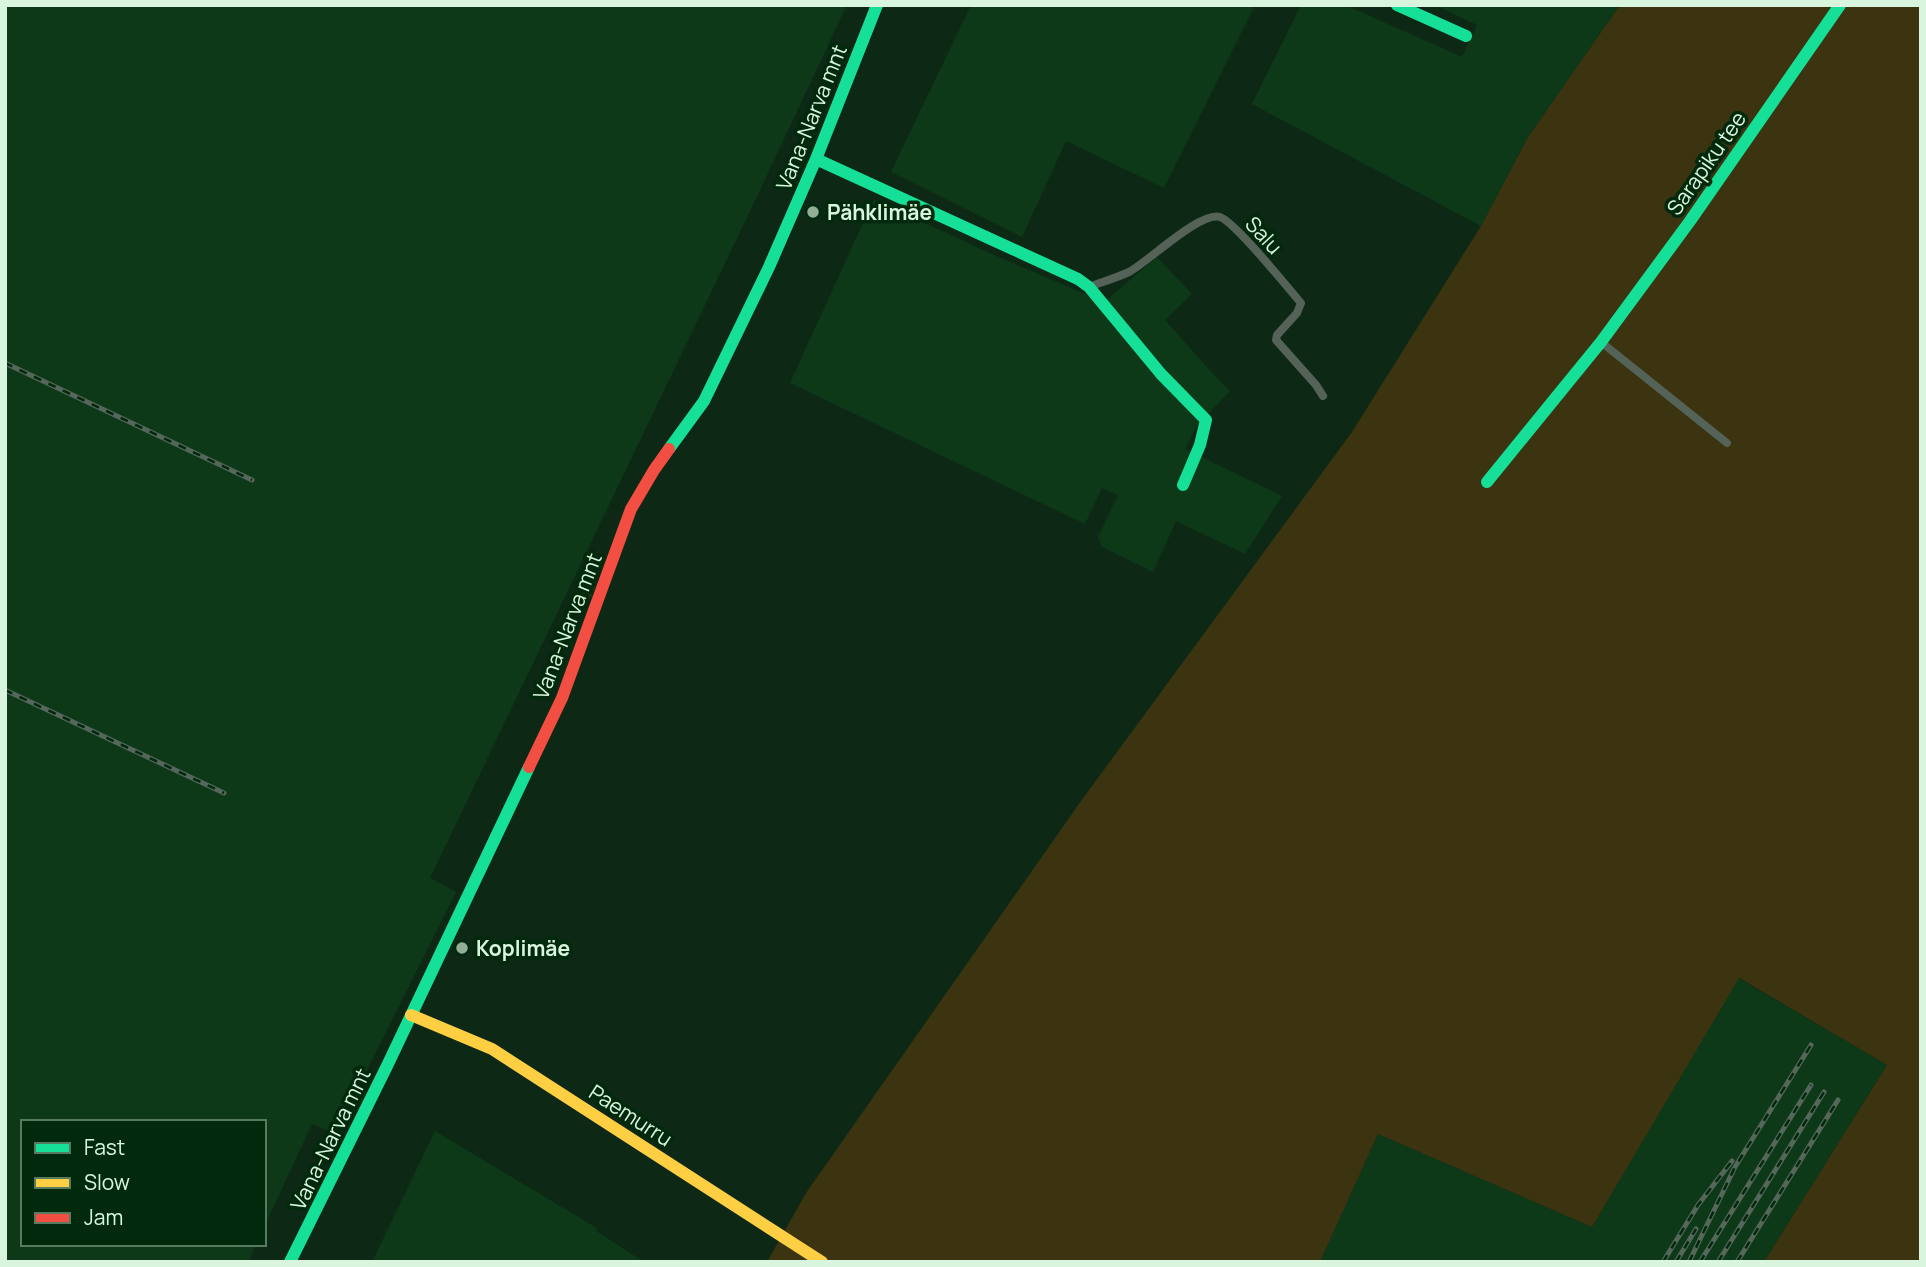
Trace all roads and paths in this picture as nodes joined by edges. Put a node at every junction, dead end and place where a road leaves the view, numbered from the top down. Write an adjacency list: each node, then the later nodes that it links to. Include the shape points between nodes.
1 (877, 5): 5 (street, Vana-Narva mnt)
2 (1397, 5): 4 (street)
3 (1840, 5): 7 (street, Sarapiku tee)
4 (1466, 36)
5 (816, 159): 6 (street); 12 (street, Vana-Narva mnt, via 715,380 631,509 562,698)
6 (1089, 286): 8 (street, Salu, via 1130,271 1205,219 1220,217 1301,303 1276,340); 11 (street, via 1161,374 1206,420)
7 (1601, 342): 9 (street); 10 (street, Sarapiku tee)
8 (1323, 396)
9 (1727, 443)
10 (1486, 482)
11 (1183, 485)
12 (411, 1015): 13 (street, Vana-Narva mnt); 14 (street, Paemurru, via 492,1049)
13 (290, 1262)
14 (822, 1262)

